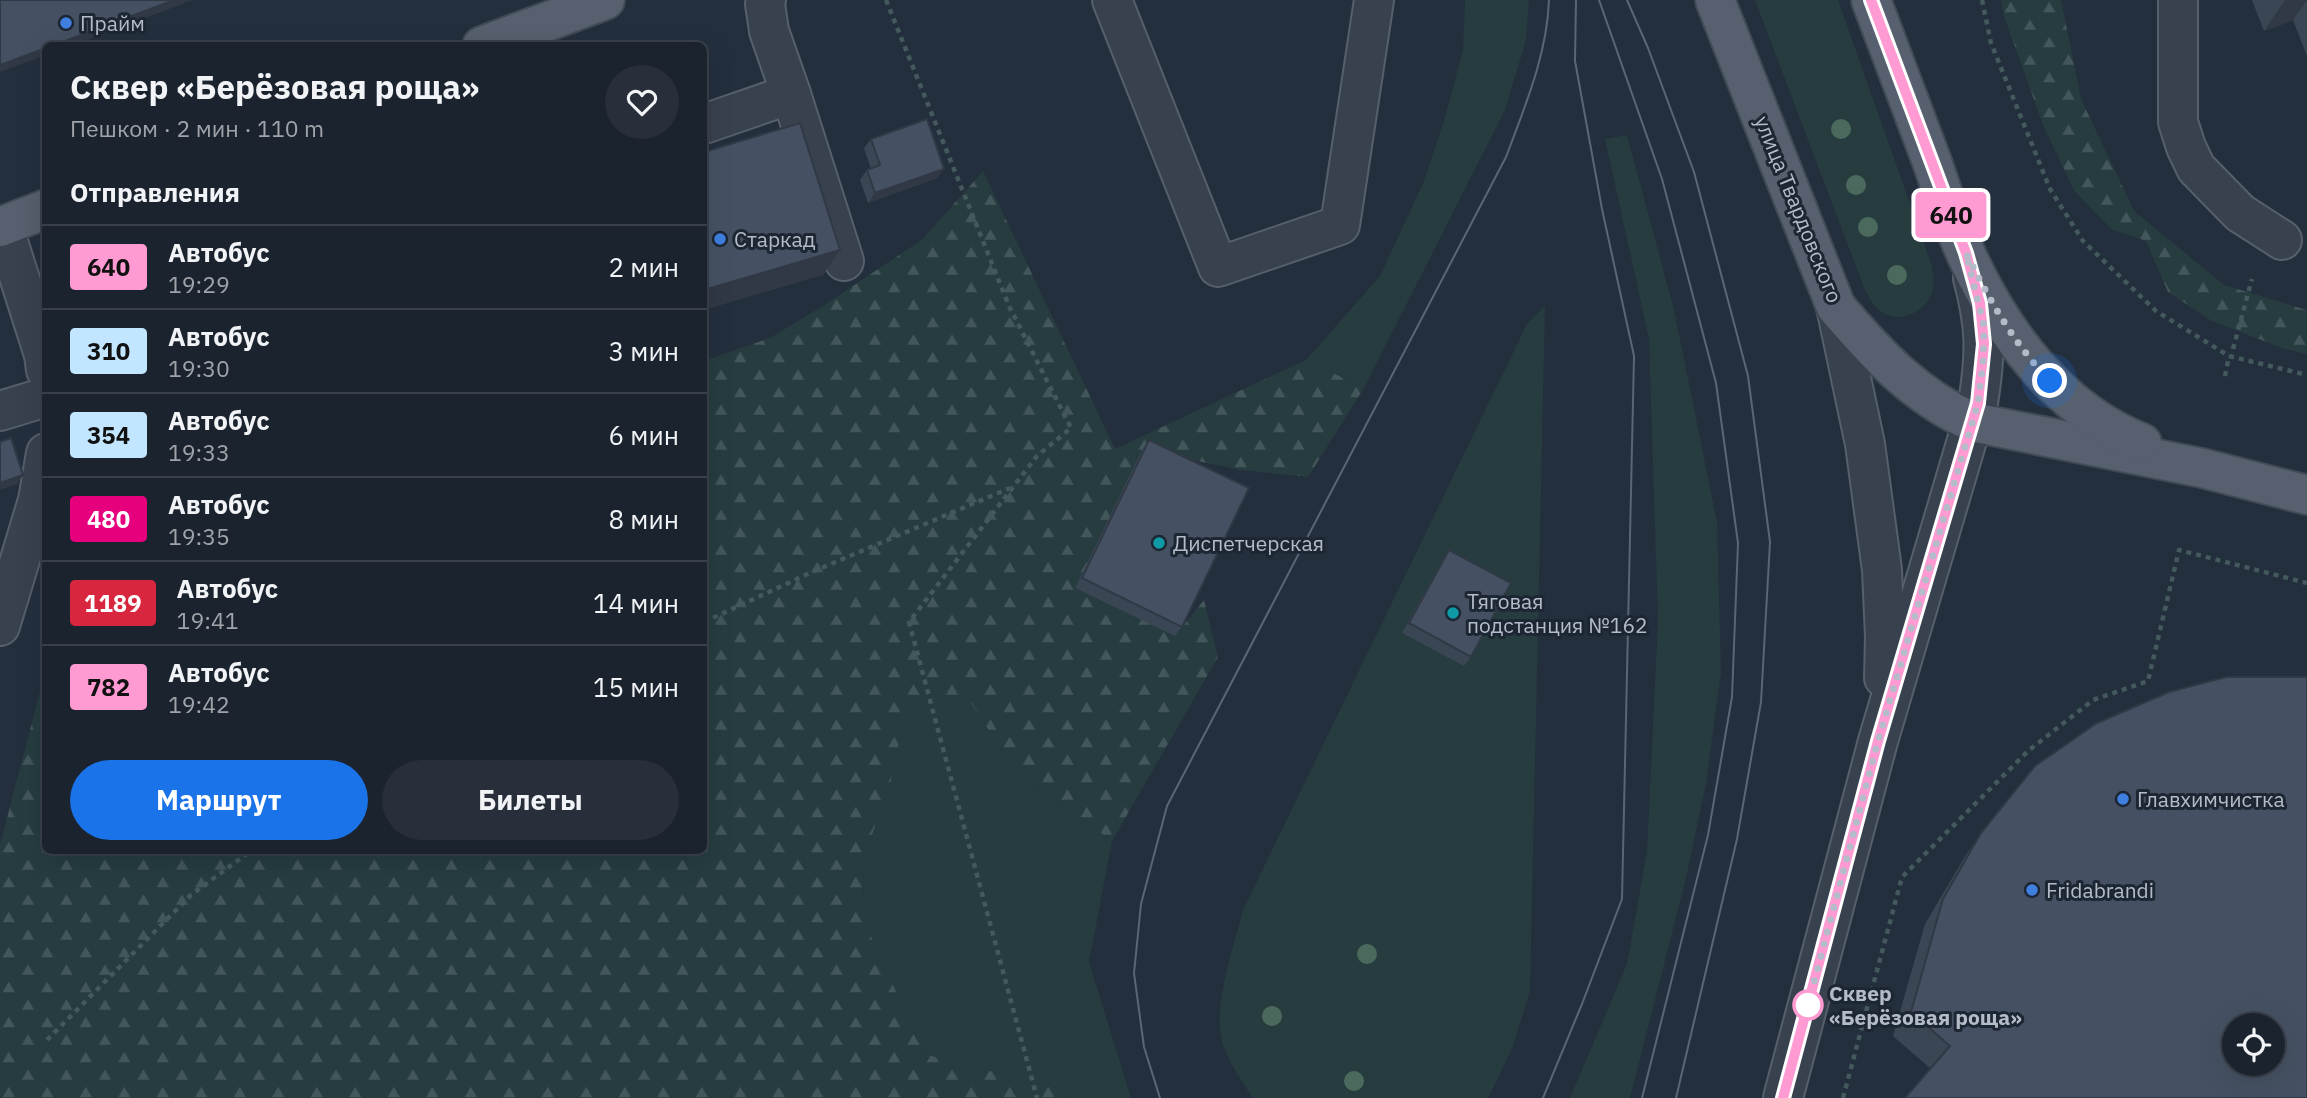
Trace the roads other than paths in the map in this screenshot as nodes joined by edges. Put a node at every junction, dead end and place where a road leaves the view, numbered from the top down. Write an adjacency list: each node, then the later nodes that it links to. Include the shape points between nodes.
1 (605, 0): 8 (main road)
2 (766, 0): 9 (street, via 769,31)
3 (1112, 0): 4 (street, via 1218,267 1339,225)
4 (1374, 0)
5 (1715, 0): 16 (main road, улица Твардовского)
6 (1871, 0): 14 (main road, улица Твардовского)
7 (2178, 0): 13 (street, via 2178,122 2186,147 2196,169 2233,206)
8 (493, 42)
9 (791, 94): 10 (street); 15 (street)
10 (707, 123)
11 (42, 211): 12 (main road)
12 (1, 226): 17 (street)
13 (2281, 240)
14 (1966, 253): 20 (street, via 1984,326 1981,383); 21 (main road, улица Твардовского, via 2005,324 2058,389 2123,436)
15 (844, 261)
16 (1836, 307): 20 (main road, улица Твардовского, via 1903,379); 25 (street, via 1865,444 1882,570 1883,694)
17 (42, 349)
18 (42, 398): 19 (street)
19 (0, 411)
20 (1972, 422): 21 (main road, улица Твардовского); 25 (street)
21 (2202, 468): 23 (main road, улица Твардовского)
22 (42, 476): 24 (street)
23 (2307, 495)
24 (0, 626)
25 (1878, 741): 26 (street)
26 (1783, 1098)

